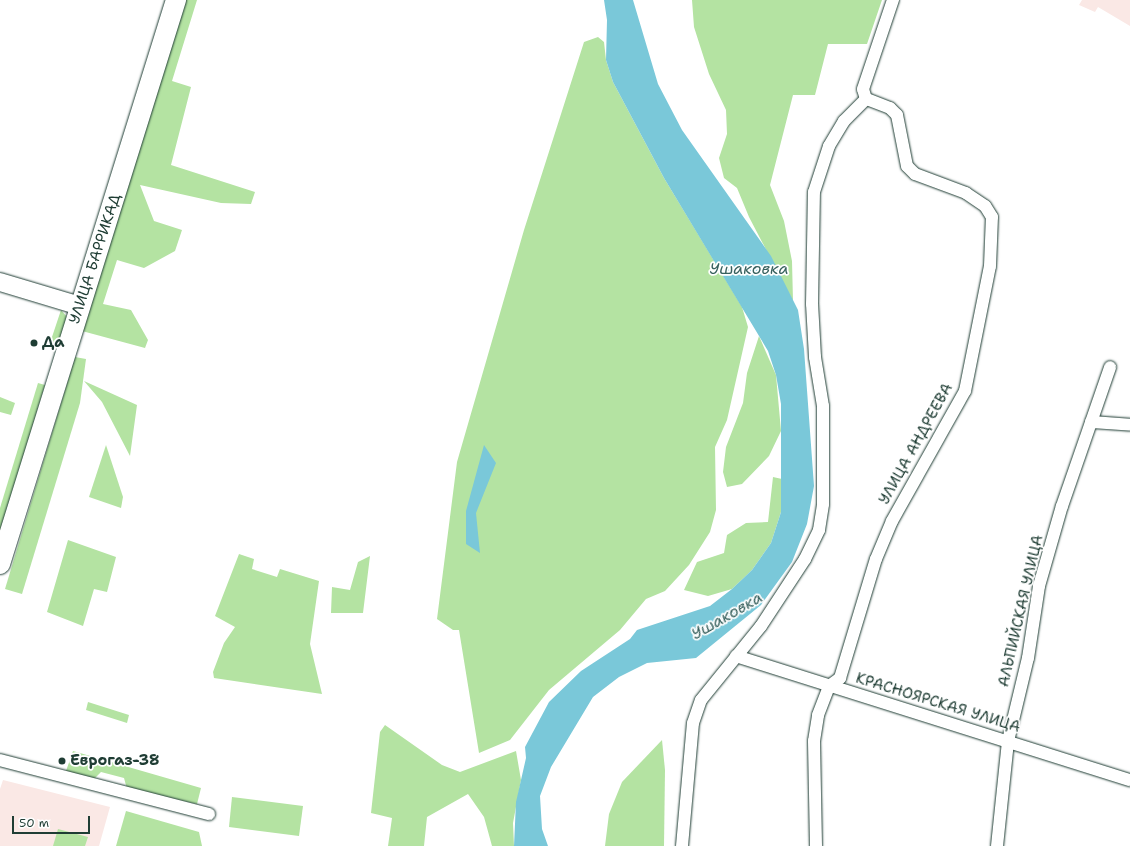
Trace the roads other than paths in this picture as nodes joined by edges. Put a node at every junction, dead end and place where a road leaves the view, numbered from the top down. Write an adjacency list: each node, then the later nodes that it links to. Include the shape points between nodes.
1 (176, 0): 5 (main road, УЛИЦА БАРРИКАД)
2 (893, 0): 3 (street, via 863,89)
3 (866, 99): 10 (street, via 844,120 829,146 814,192 812,304 815,356 823,406 823,504 818,530 805,559 761,626); 11 (street, УЛИЦА АНДРЕЕВА, via 890,108 897,115 907,166 915,174 966,193 984,206 992,217 990,266 965,391 892,521 876,558 840,678)
4 (0, 282): 5 (street)
5 (80, 306): 9 (main road, УЛИЦА БАРРИКАД)
6 (1110, 366): 7 (street, АЛЬПИЙСКАЯ УЛИЦА)
7 (1091, 422): 8 (street); 12 (street, АЛЬПИЙСКАЯ УЛИЦА, via 1062,506 1039,586 1028,658)
8 (1130, 425)
9 (0, 564)
10 (736, 656): 11 (street, КРАСНОЯРСКАЯ УЛИЦА); 16 (street, via 701,700 693,723)
11 (829, 686): 12 (street, КРАСНОЯРСКАЯ УЛИЦА); 17 (street, УЛИЦА АНДРЕЕВА, via 818,715 814,741)
12 (1008, 741): 14 (street, КРАСНОЯРСКАЯ УЛИЦА); 18 (street, АЛЬПИЙСКАЯ УЛИЦА)
13 (0, 760): 15 (street)
14 (1130, 780)
15 (209, 814)
16 (682, 846)
17 (816, 846)
18 (997, 846)

